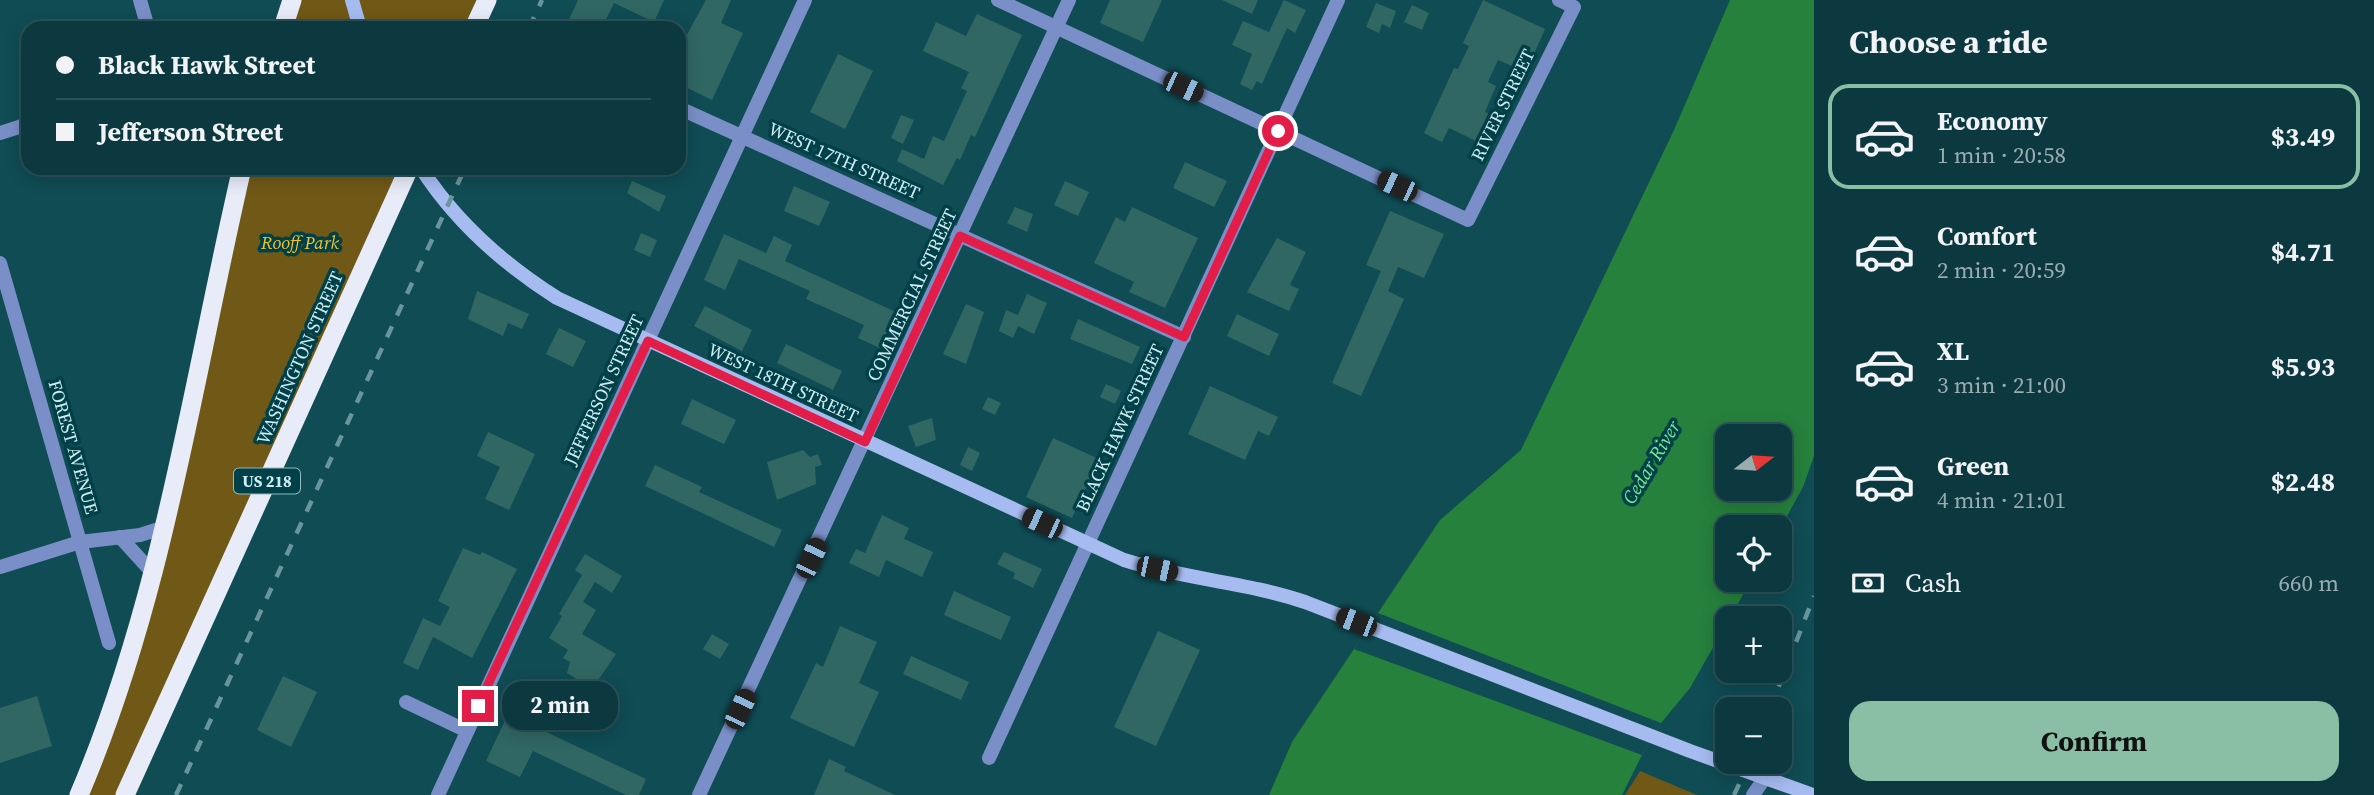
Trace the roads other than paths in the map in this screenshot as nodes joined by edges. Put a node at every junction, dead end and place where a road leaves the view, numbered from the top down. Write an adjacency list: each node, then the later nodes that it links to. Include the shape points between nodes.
1 (139, 0): 10 (street)
2 (292, 0): 11 (highway)
3 (352, 0): 12 (main road)
4 (487, 0): 13 (highway)
5 (805, 0): 19 (street, JEFFERSON STREET)
6 (998, 0): 14 (street)
7 (1069, 0): 14 (street, COMMERCIAL STREET)
8 (1338, 0): 17 (street, BLACK HAWK STREET)
9 (1559, 0): 17 (street, RIVER STREET, via 1574,7 1468,220)
10 (146, 21)
11 (285, 21)
12 (358, 21)
13 (477, 21)
14 (1057, 27): 17 (street); 23 (street, COMMERCIAL STREET)
15 (686, 111): 19 (street, WEST 17TH STREET)
16 (21, 126): 18 (street)
17 (1278, 131): 25 (street, BLACK HAWK STREET)
18 (0, 133)
19 (742, 136): 23 (street, WEST 17TH STREET); 26 (street, JEFFERSON STREET)
20 (240, 175): 28 (highway)
21 (406, 175): 40 (highway, WASHINGTON STREET / US 218)
22 (427, 175): 26 (main road, WEST 18TH STREET, via 465,222 533,283)
23 (960, 236): 25 (street, WEST 17TH STREET); 27 (street, COMMERCIAL STREET)
24 (0, 263): 30 (street, FOREST AVENUE)
25 (1184, 337): 31 (street, BLACK HAWK STREET)
26 (648, 341): 27 (main road, WEST 18TH STREET); 36 (street, JEFFERSON STREET)
27 (865, 442): 31 (main road, WEST 18TH STREET); 42 (street, COMMERCIAL STREET)
28 (162, 528): 29 (street); 33 (highway)
29 (120, 537): 30 (street); 33 (street)
30 (80, 542): 32 (street); 34 (street, FOREST AVENUE)
31 (1088, 544): 37 (street, BLACK HAWK STREET); 38 (main road, WEST 18TH STREET, via 1139,565 1260,588 1305,602)
32 (0, 567)
33 (152, 572): 39 (highway, via 132,657)
34 (109, 643)
35 (406, 702): 36 (street)
36 (467, 731): 41 (street, JEFFERSON STREET)
37 (989, 758)
38 (1764, 779): 43 (street); 44 (main road, WEST 18TH STREET)
39 (79, 795)
40 (125, 795)
41 (438, 795)
42 (699, 795)
43 (1753, 795)
44 (1813, 795)

